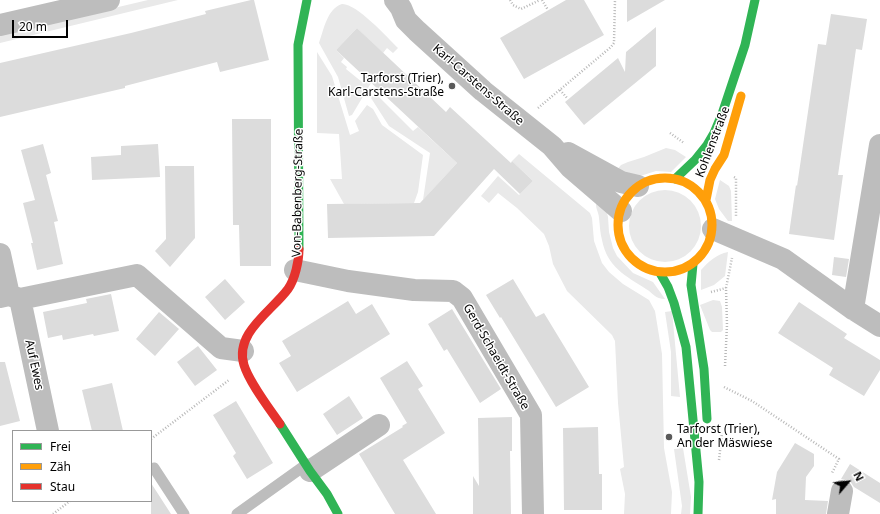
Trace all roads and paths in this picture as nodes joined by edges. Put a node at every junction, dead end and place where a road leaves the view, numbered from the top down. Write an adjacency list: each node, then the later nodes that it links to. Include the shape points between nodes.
1 (109, 0): 11 (street)
2 (307, 0): 25 (main road, Von-Babenberg-Straße, via 298,45 299,254)
3 (379, 0): 10 (street, Karl-Carstens-Straße, via 393,13)
4 (395, 0): 10 (street, Karl-Carstens-Straße)
5 (510, 0): 6 (path, via 521,9)
6 (541, 0): 9 (path)
7 (615, 0): 13 (path, via 614,43)
8 (755, 0): 12 (main road, Kohlenstraße)
9 (548, 10)
10 (406, 20): 17 (street, Karl-Carstens-Straße, via 483,91)
11 (0, 25)
12 (745, 45): 18 (main road, Kohlenstraße, via 714,133 696,160); 20 (main road, Kohlenstraße, via 741,100 724,155 710,180)
13 (560, 90): 14 (path); 15 (path)
14 (568, 99)
15 (538, 108)
16 (880, 145): 28 (street)
17 (552, 146): 19 (street, Karl-Carstens-Straße, via 576,156 621,182); 21 (street, Karl-Carstens-Straße, via 571,168)
18 (675, 178): 19 (main road, Kohlenstraße, via 656,179); 20 (main road, Kohlenstraße, via 693,186)
19 (638, 186): 21 (main road, Kohlenstraße, via 625,200)
20 (706, 200): 22 (main road, Kohlenstraße)
21 (621, 211): 26 (main road, Kohlenstraße, via 618,230 624,250 646,269)
22 (713, 229): 24 (main road, Kohlenstraße, via 707,248); 28 (street, via 783,260)
23 (0, 254): 27 (street, Auf Ewes)
24 (693, 264): 26 (main road, Kohlenstraße, via 683,270); 34 (main road, via 690,285 704,369)
25 (296, 270): 30 (main road, Von-Babenberg-Straße, via 289,288 250,330 244,341); 48 (street, Gerd-Schaeidt-Straße, via 348,281 414,290 454,291 462,298 531,415)
26 (660, 273): 39 (main road, via 678,314 686,347)
27 (10, 297): 30 (street, via 137,275 221,348); 33 (street, Auf Ewes)
28 (853, 309): 29 (street)
29 (880, 326)
30 (244, 359): 35 (path); 37 (main road, via 247,374)
31 (724, 387): 40 (path, via 752,401 839,459 830,476)
32 (378, 425): 37 (street)
33 (48, 430)
34 (706, 430)
35 (152, 438)
36 (705, 444): 39 (main road)
37 (308, 467): 46 (lane); 47 (main road)
38 (154, 468): 45 (lane)
39 (699, 482): 49 (main road)
40 (842, 491): 50 (street)
41 (63, 502): 43 (path)
42 (69, 502): 43 (path)
43 (64, 506): 44 (path)
44 (53, 514)
45 (184, 514)
46 (237, 514)
47 (338, 514)
48 (533, 514)
49 (698, 514)
50 (838, 514)

